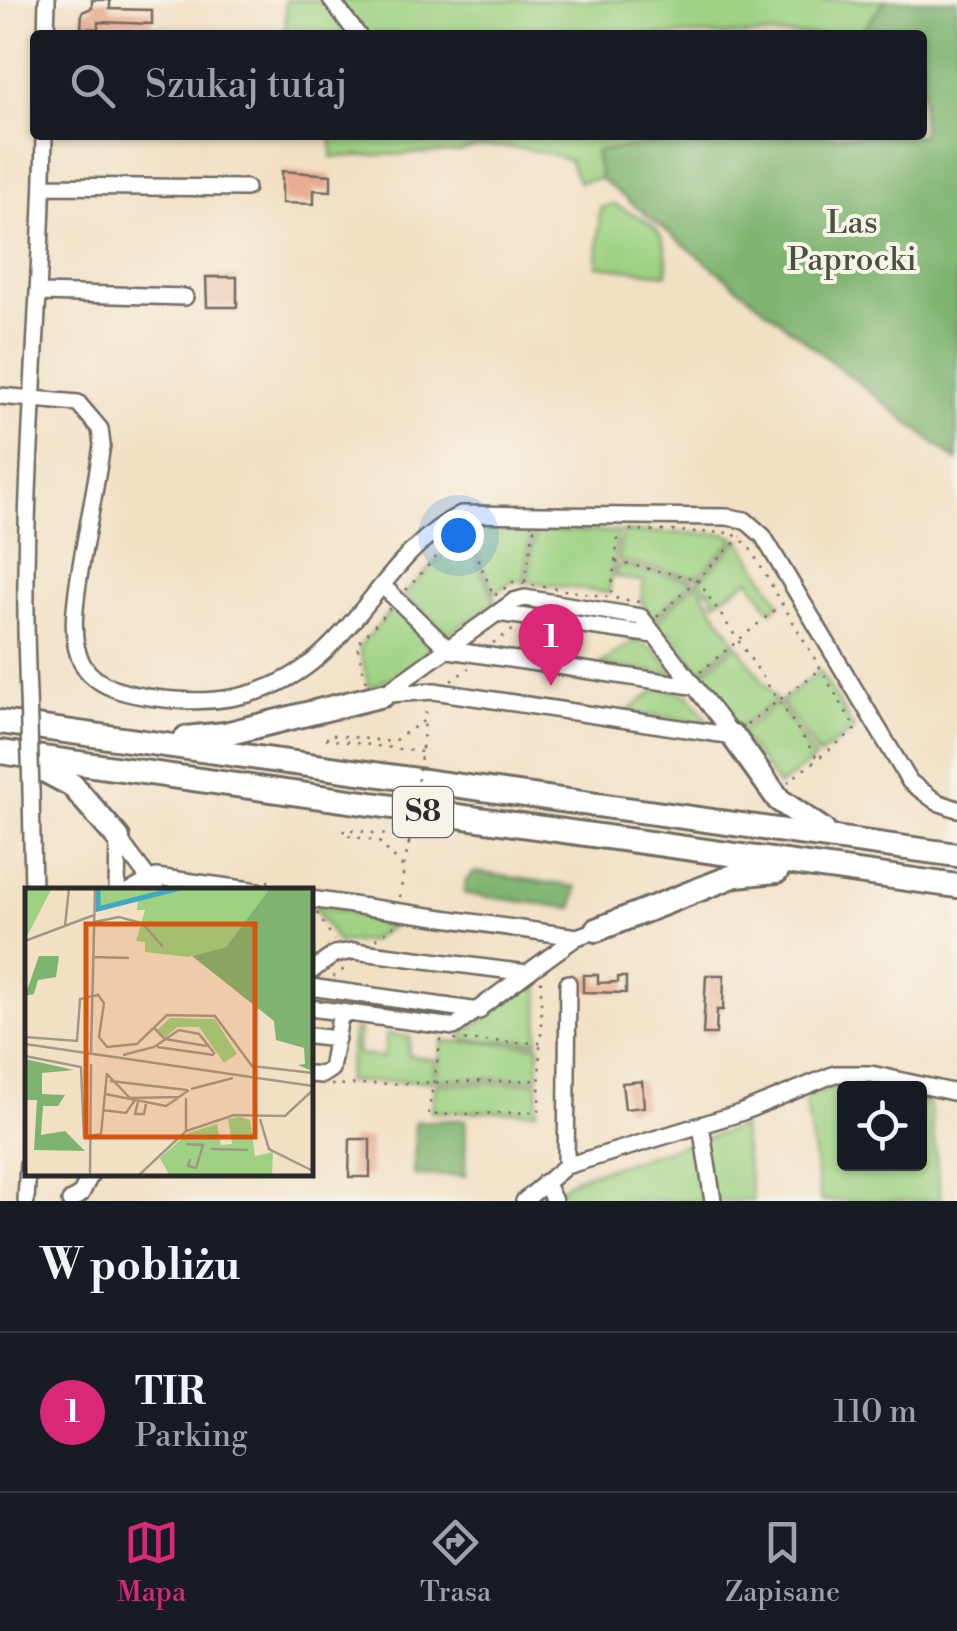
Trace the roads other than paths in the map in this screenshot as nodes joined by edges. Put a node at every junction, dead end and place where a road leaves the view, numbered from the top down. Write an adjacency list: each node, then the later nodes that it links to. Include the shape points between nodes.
1 (47, 0): 3 (street)
2 (332, 0): 4 (street)
3 (46, 30)
4 (354, 30)
5 (44, 140): 6 (street)
6 (44, 186): 7 (street); 8 (street)
7 (246, 188)
8 (41, 293): 9 (street); 11 (street)
9 (184, 298)
10 (0, 396): 11 (street)
11 (35, 397): 12 (street, via 78,402 100,429 71,622 82,663 110,688 201,702 251,694 312,662); 29 (street, bridge, via 23,595)
12 (383, 586): 15 (street); 22 (street, via 435,529 461,514 745,520 763,536 910,782)
13 (497, 608): 14 (street, via 518,616); 14 (street, via 525,598 634,612); 15 (street)
14 (653, 628): 16 (street)
15 (449, 650): 16 (street); 17 (street)
16 (695, 679): 19 (street)
17 (375, 692): 19 (street, via 434,691); 20 (highway, via 225,734)
18 (0, 722): 20 (highway, S8)
19 (734, 734): 24 (highway, via 779,800)
20 (142, 742): 24 (highway, S8)
21 (0, 752): 23 (highway, via 72,784); 26 (highway, S8)
22 (957, 810)
23 (118, 838): 27 (street); 30 (street)
24 (839, 838): 25 (highway, S8)
25 (957, 855)
26 (846, 870): 28 (highway, S8); 33 (highway, via 736,875)
27 (153, 885): 31 (street)
28 (957, 886)
29 (33, 888)
30 (116, 888)
31 (206, 888)
32 (312, 901): 33 (street)
33 (587, 934): 35 (street)
34 (312, 970): 35 (street, via 334,954 354,951)
35 (528, 974): 39 (street)
36 (568, 984): 46 (street)
37 (312, 987): 39 (street)
38 (312, 1008): 40 (street)
39 (479, 1011): 40 (street, via 454,1027)
40 (341, 1012): 42 (street)
41 (312, 1036): 42 (street)
42 (336, 1039): 43 (street, via 331,1069)
43 (312, 1074)
44 (957, 1093): 45 (street, via 846,1072)
45 (701, 1125): 46 (street); 54 (street)
46 (566, 1166): 49 (street)
47 (27, 1176): 50 (street)
48 (90, 1176): 51 (street)
49 (546, 1182): 52 (street); 53 (street)
50 (26, 1201)
51 (70, 1201)
52 (524, 1201)
53 (554, 1201)
54 (713, 1201)

